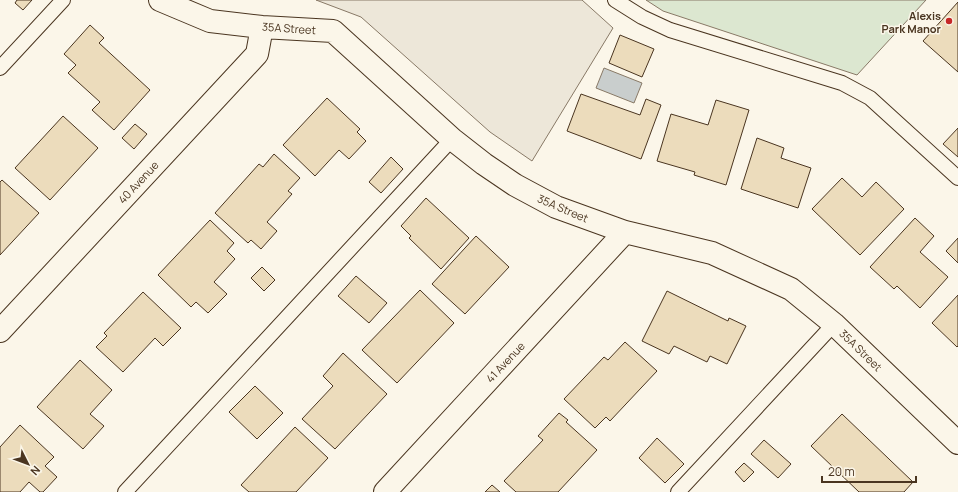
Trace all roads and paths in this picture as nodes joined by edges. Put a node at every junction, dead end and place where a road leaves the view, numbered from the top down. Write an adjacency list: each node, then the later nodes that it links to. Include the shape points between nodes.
1 (63, 0): 5 (lane)
2 (160, 0): 4 (street, 35A Street, via 210,21)
3 (615, 0): 7 (lane, via 670,30 842,83 870,98 890,114)
4 (262, 27): 6 (street, 35A Street, via 333,31); 10 (street, 40 Avenue, via 257,54)
5 (0, 68)
6 (452, 139): 8 (street, 35A Street, via 515,185 556,207); 12 (lane)
7 (958, 178)
8 (625, 232): 9 (street, 35A Street, via 712,253 791,289); 13 (street, 41 Avenue)
9 (834, 324): 11 (street, 35A Street); 14 (lane)
10 (0, 331)
11 (958, 443)
12 (125, 492)
13 (385, 492)
14 (678, 492)

